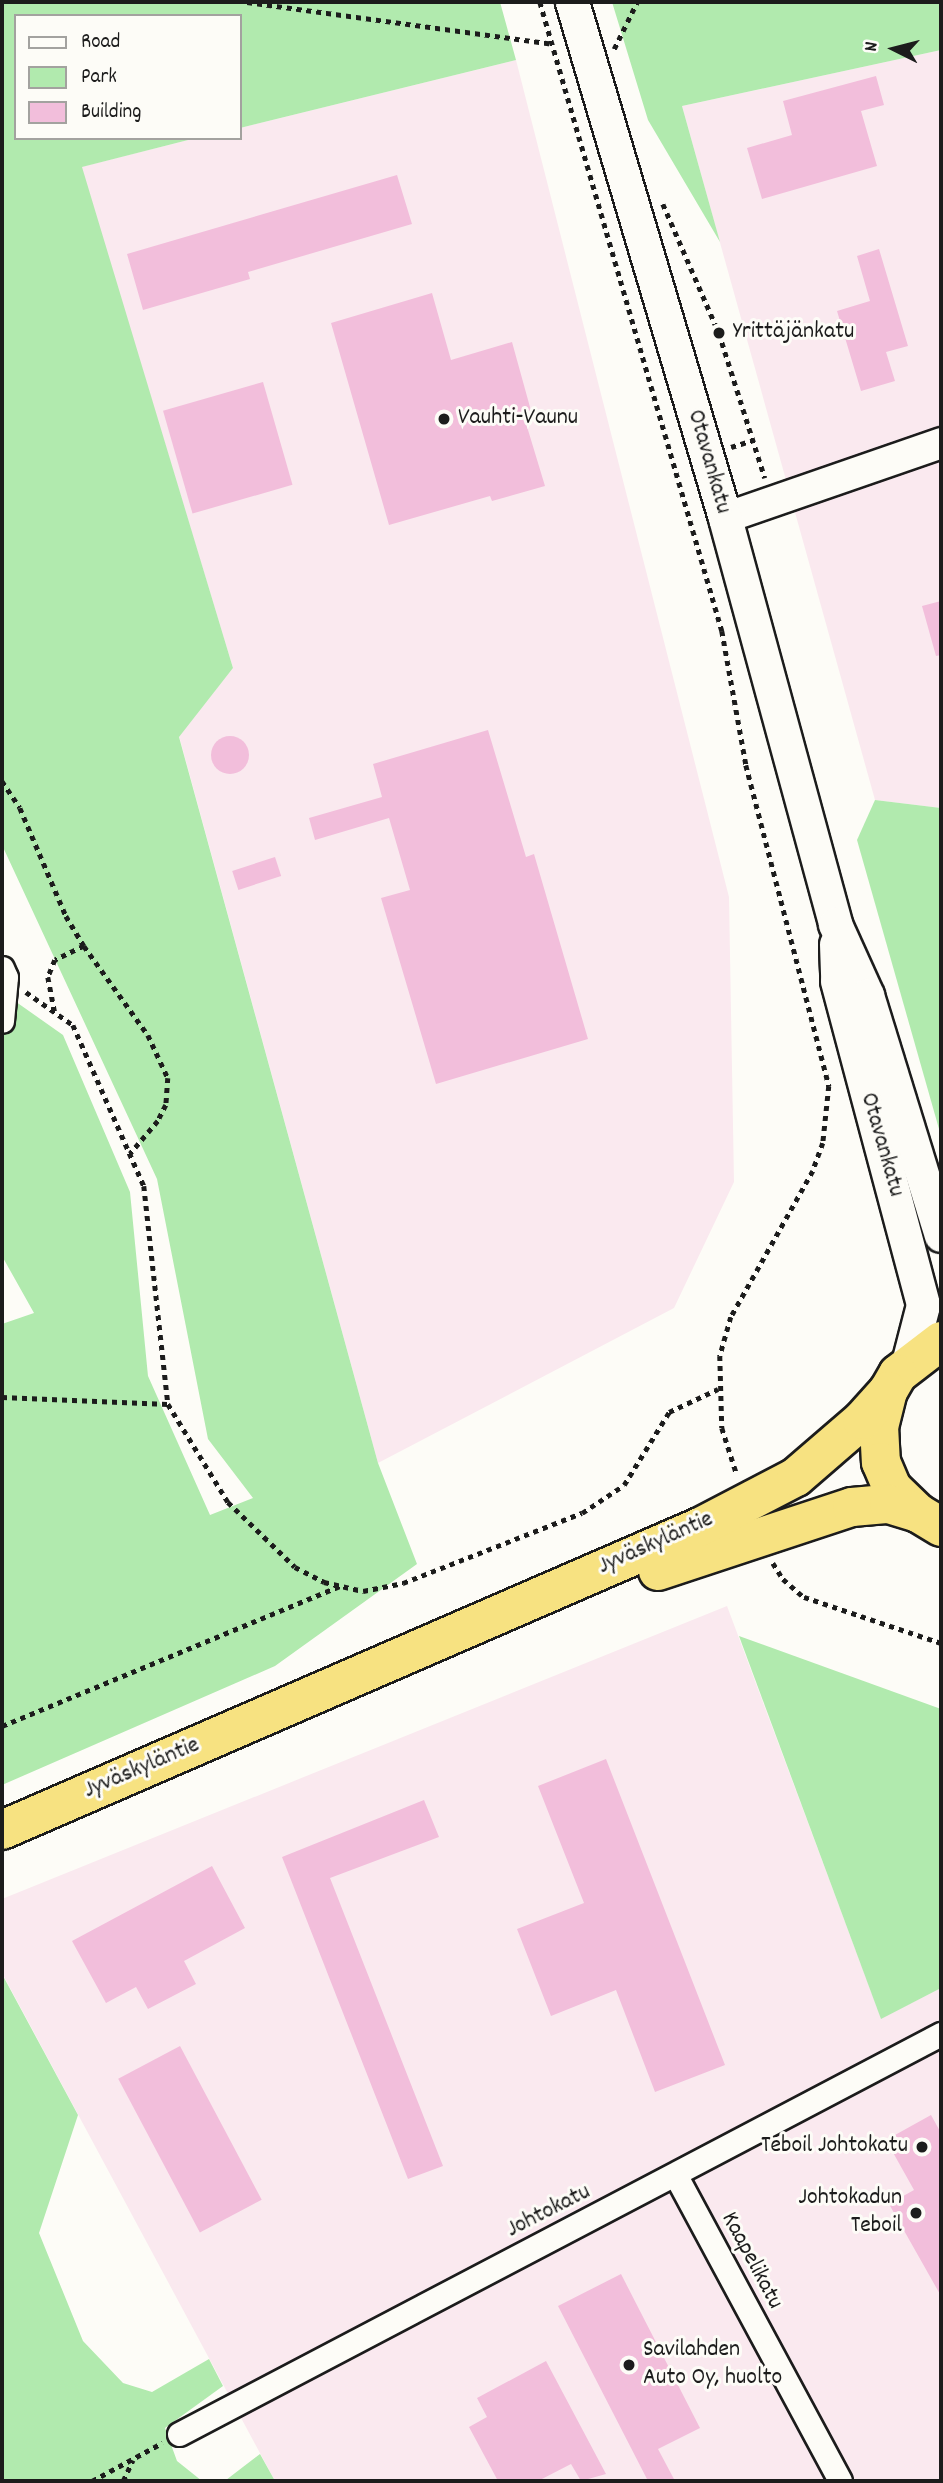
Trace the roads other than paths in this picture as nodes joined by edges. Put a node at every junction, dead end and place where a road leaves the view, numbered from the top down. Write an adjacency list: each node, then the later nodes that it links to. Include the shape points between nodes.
1 (572, 2): 3 (main road, Otavankatu)
2 (941, 443): 3 (street)
3 (725, 518): 4 (main road, Otavankatu)
4 (835, 924): 7 (main road, Otavankatu, via 867,995); 9 (main road, Otavankatu, via 837,981 923,1305)
5 (4, 973): 6 (street)
6 (2, 1021)
7 (941, 1235)
8 (941, 1341): 9 (highway, Jyväskyläntie)
9 (898, 1377): 10 (highway, via 879,1426 881,1462 891,1488); 11 (highway, Jyväskyläntie, via 796,1477 700,1527)
10 (934, 1525): 11 (highway, Jyväskyläntie, via 870,1503 801,1520)
11 (398, 1660): 12 (highway, Jyväskyläntie)
12 (2, 1830)
13 (941, 2034): 14 (street, Johtokatu)
14 (676, 2176): 15 (street, Johtokatu); 16 (street, Kaapelikatu)
15 (179, 2434)
16 (840, 2481)

